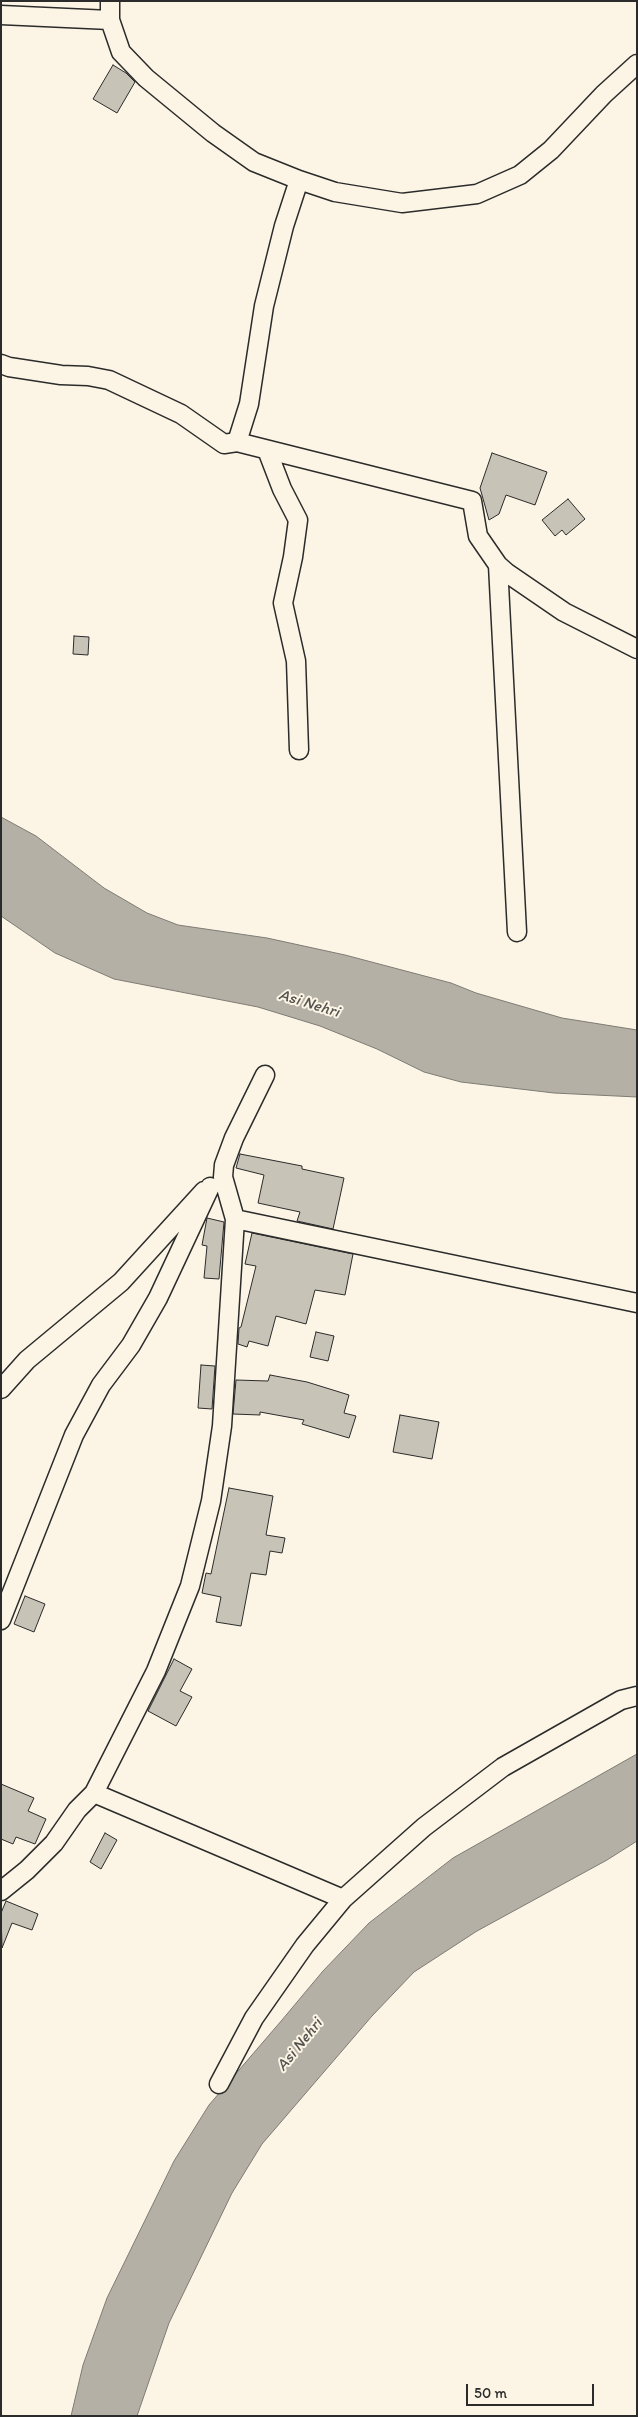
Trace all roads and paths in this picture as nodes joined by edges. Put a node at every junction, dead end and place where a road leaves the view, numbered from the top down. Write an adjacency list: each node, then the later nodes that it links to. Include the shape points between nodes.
1 (110, 1): 3 (street)
2 (1, 15): 3 (street)
3 (110, 20): 5 (street, via 121,52 146,78 254,162)
4 (637, 64): 5 (street, via 551,150 520,174 477,194 402,203 335,192)
5 (299, 180): 7 (street, via 264,306 249,404)
6 (1, 364): 7 (street, via 109,380 182,414 224,444)
7 (237, 442): 8 (street)
8 (267, 450): 9 (street, via 472,501 478,536); 11 (street, via 298,520 282,603 296,661)
9 (498, 565): 10 (street, via 564,612); 12 (street)
10 (637, 649)
11 (299, 750)
12 (517, 932)
13 (265, 1075): 14 (street, via 234,1138)
14 (219, 1188): 15 (street); 17 (street, via 198,1195 121,1282 27,1360); 18 (street, via 131,1345 101,1385 74,1435)
15 (235, 1219): 16 (street); 20 (street, via 222,1426 211,1501 193,1576 156,1671)
16 (637, 1302)
17 (1, 1389)
18 (1, 1620)
19 (637, 1696): 22 (street, via 621,1700 503,1767 424,1827)
20 (94, 1793): 21 (street, via 77,1810 54,1843); 22 (street)
21 (1, 1890)
22 (343, 1899): 23 (street, via 305,1945 254,2018)
23 (219, 2084)

